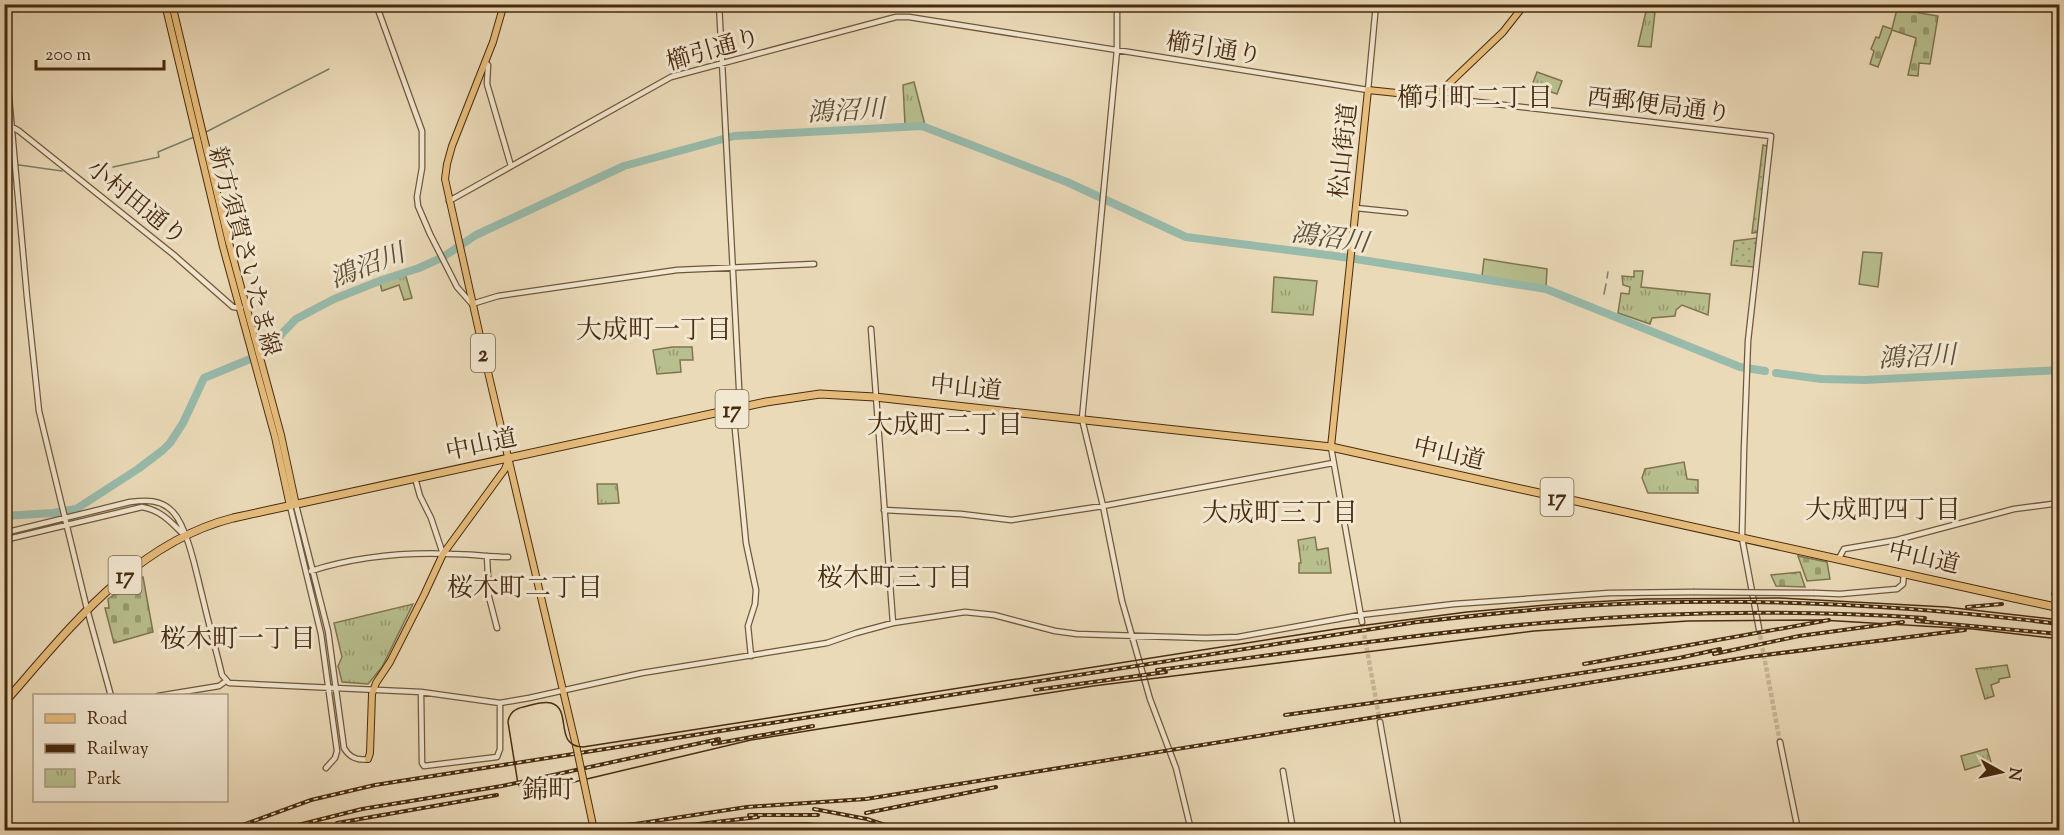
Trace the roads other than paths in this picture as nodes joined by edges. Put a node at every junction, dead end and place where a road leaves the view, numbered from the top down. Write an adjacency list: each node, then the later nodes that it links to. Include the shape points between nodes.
1 (165, 4): 24 (main road, 新方須賀さいたま線)
2 (172, 4): 24 (main road, 新方須賀さいたま線)
3 (376, 4): 23 (street, via 423,131 418,206 457,286)
4 (504, 4): 11 (main road, 2)
5 (719, 4): 12 (street)
6 (1117, 4): 10 (street)
7 (1376, 4): 13 (street)
8 (1525, 4): 14 (main road, via 1503,32)
9 (4, 42): 16 (street)
10 (1117, 50): 12 (street, 櫛引通り, via 902,16); 13 (street, 櫛引通り); 30 (street)
11 (484, 62): 17 (street, via 488,65 487,84); 18 (main road, 2, via 447,164)
12 (722, 63): 17 (street, 櫛引通り, via 671,77); 22 (street)
13 (1368, 90): 14 (main road, 松山街道); 19 (main road, 松山街道)
14 (1435, 97): 43 (street, 西郵便局通り, via 1771,136 1749,325)
15 (4, 122): 16 (street, 小村田通り)
16 (12, 126): 24 (street, 小村田通り, via 233,307); 39 (street, via 39,411)
17 (512, 166): 18 (street, 櫛引通り)
18 (449, 201): 23 (main road, 2)
19 (1356, 208): 20 (street); 31 (main road, 松山街道)
20 (1405, 213)
21 (814, 264): 22 (street)
22 (733, 267): 23 (street, via 676,270 498,296); 29 (street)
23 (472, 304): 32 (main road, 2)
24 (243, 307): 36 (main road, 新方須賀さいたま線)
25 (871, 330): 28 (street)
26 (2056, 369): 27 (street)
27 (2060, 394)
28 (875, 396): 29 (highway, 中山道 / 17, via 806,395); 30 (highway, 中山道 / 17); 38 (street)
29 (737, 408): 32 (highway, 中山道 / 17); 60 (street, via 746,536 756,590 748,626)
30 (1082, 419): 31 (highway, 中山道 / 17); 37 (street)
31 (1331, 447): 33 (street); 43 (highway, 中山道 / 17)
32 (509, 458): 34 (highway, 中山道 / 17); 45 (main road, via 506,469); 64 (main road, 2)
33 (1333, 463): 37 (street); 54 (street)
34 (416, 478): 36 (highway, 中山道 / 17); 45 (street)
35 (2060, 503): 48 (street, via 2014,509 1897,540 1844,549)
36 (293, 505): 42 (highway, 中山道 / 17, via 222,520); 49 (street); 50 (street)
37 (1103, 506): 38 (street, via 1011,520); 59 (street)
38 (884, 510): 56 (street)
39 (64, 513): 40 (street); 41 (street); 42 (street, via 146,500 172,511)
40 (67, 524): 42 (street, via 152,508); 44 (street); 53 (street)
41 (4, 533)
42 (185, 536): 53 (highway, 中山道 / 17, via 119,579); 61 (street)
43 (1742, 538): 48 (highway, 中山道 / 17); 58 (street)
44 (4, 540)
45 (443, 554): 46 (street); 49 (street, via 375,556); 65 (main road)
46 (487, 556): 47 (street); 57 (street, via 489,597)
47 (507, 556)
48 (1839, 558): 51 (highway, 中山道 / 17)
49 (313, 571): 50 (street); 63 (street, via 328,631)
50 (306, 573): 62 (street, via 321,634)
51 (1904, 573): 52 (highway, 中山道 / 17, bridge); 54 (street, bridge, via 1903,584 1897,589 1840,594 1609,593)
52 (2060, 608)
53 (87, 609): 67 (street); 69 (highway, 中山道 / 17)
54 (1360, 615): 55 (street); 59 (street, via 1237,637)
55 (1362, 622)
56 (893, 623): 59 (street, via 972,612 1055,631); 60 (street, via 827,644)
57 (497, 628)
58 (1759, 629)
59 (1131, 636): 77 (street, via 1176,768)
60 (751, 657): 64 (street, via 642,673)
61 (226, 681): 62 (street); 68 (street, via 219,686)
62 (328, 687): 63 (street); 74 (street, via 338,751)
63 (336, 687): 65 (street); 73 (street, via 345,751 360,760)
64 (563, 690): 70 (street); 76 (main road, 2, bridge)
65 (373, 692): 66 (street); 73 (main road)
66 (421, 692): 70 (street); 70 (street, via 424,766 497,757)
67 (110, 694)
68 (170, 694)
69 (4, 703)
70 (500, 703)
71 (1380, 722): 79 (street)
72 (1780, 742): 80 (street)
73 (368, 759)
74 (326, 768)
75 (1283, 771): 78 (street)
76 (594, 831)
77 (1191, 831)
78 (1293, 831)
79 (1399, 831)
80 (1798, 831)

